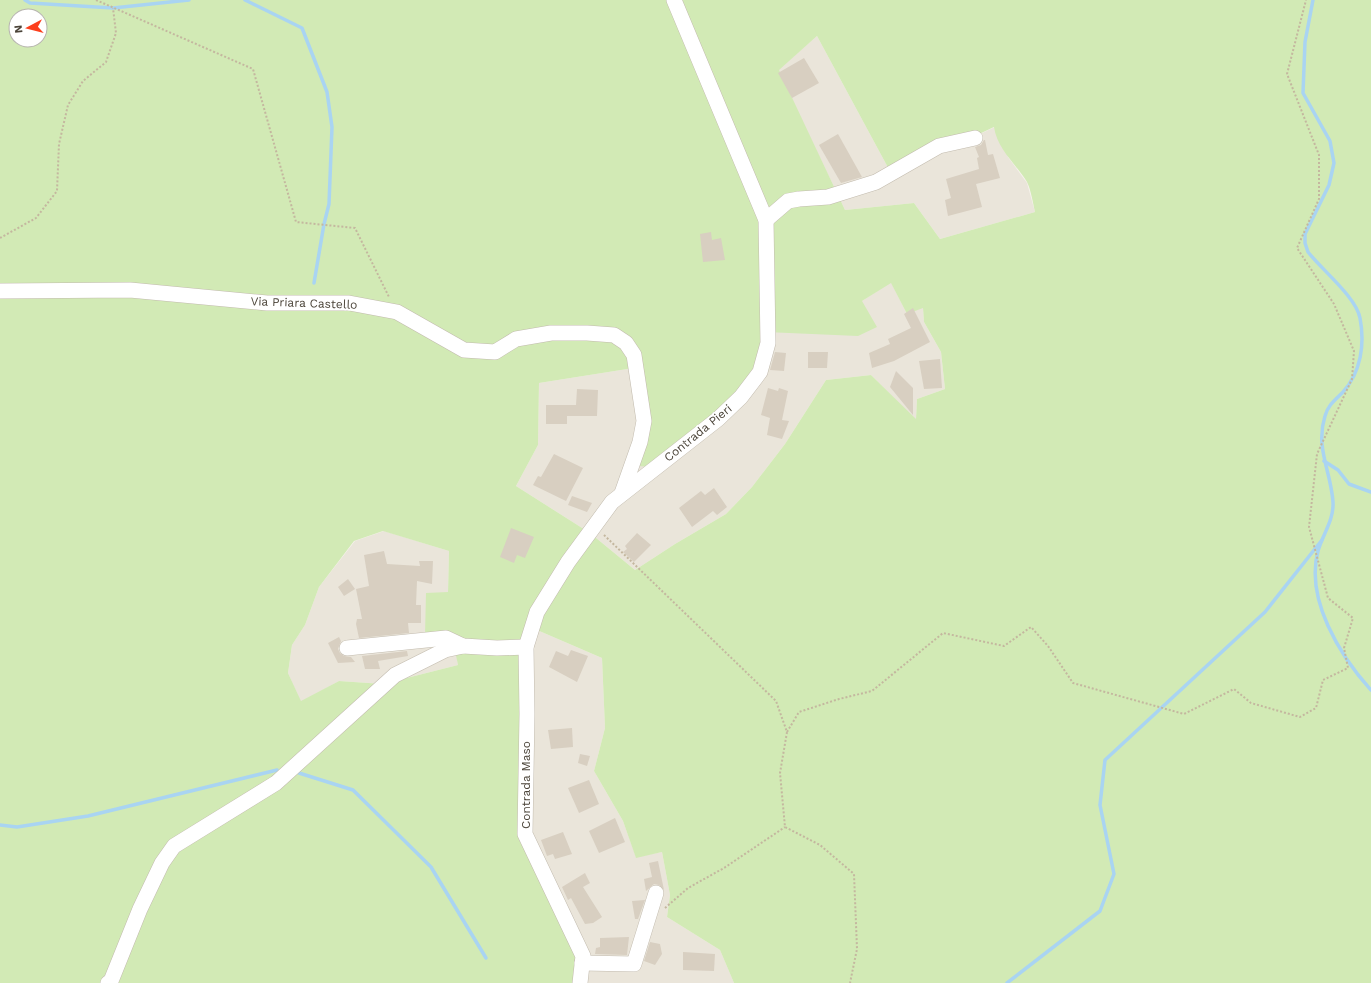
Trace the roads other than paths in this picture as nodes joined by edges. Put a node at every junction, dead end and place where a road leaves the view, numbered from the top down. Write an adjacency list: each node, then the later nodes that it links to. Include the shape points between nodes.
1 (674, 0): 3 (street)
2 (975, 138): 3 (street, via 939,146 870,184 828,197 788,202)
3 (766, 220): 6 (street, Contrada Pieri, via 768,343 760,372 741,397 718,419)
4 (0, 291): 5 (street, Via Priara Castello, via 130,290 267,303 349,303 397,312 464,350 495,352 516,339 551,333 614,335 626,343 634,355 644,421)
5 (640, 442): 6 (street); 7 (street, Via Priara Castello)
6 (647, 474): 7 (street, Contrada Pieri)
7 (622, 493): 8 (street, Contrada Pieri)
8 (594, 526): 10 (street, Contrada Maso, via 537,612)
9 (463, 646): 10 (street); 11 (street, via 446,638); 14 (street, via 445,650 395,675 276,783 174,846 162,863)
10 (526, 647): 13 (street, Contrada Maso, via 525,834 583,956)
11 (347, 648)
12 (656, 893): 13 (street, via 634,964)
13 (582, 963): 15 (street, Contrada Maso)
14 (108, 983)
15 (580, 983)

